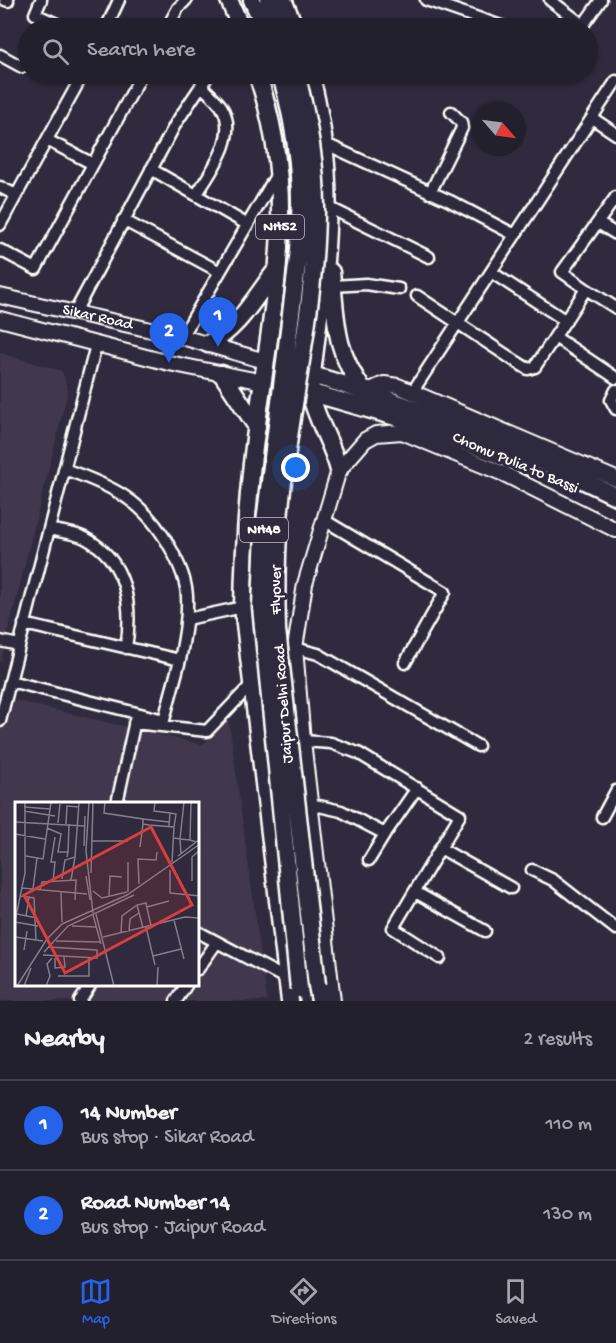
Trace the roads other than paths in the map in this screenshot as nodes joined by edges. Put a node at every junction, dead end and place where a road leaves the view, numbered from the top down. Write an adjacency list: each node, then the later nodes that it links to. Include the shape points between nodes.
1 (41, 0): 11 (street, via 35,14)
2 (119, 0): 12 (street)
3 (186, 0): 13 (street)
4 (229, 0): 14 (highway)
5 (252, 0): 15 (highway)
6 (269, 0): 16 (highway)
7 (283, 0): 17 (highway)
8 (430, 0): 18 (street)
9 (550, 0): 19 (street)
10 (600, 0): 20 (street)
11 (44, 18)
12 (111, 18)
13 (172, 18)
14 (236, 18)
15 (260, 18)
16 (277, 18)
17 (291, 18)
18 (480, 18)
19 (571, 18)
20 (588, 18)
21 (0, 55): 22 (street)
22 (18, 65)
23 (616, 81): 32 (street)
24 (78, 84): 34 (street)
25 (137, 84): 36 (street)
26 (261, 84): 38 (highway, NH52, via 269,107)
27 (284, 84): 123 (highway, Flyover / NH48, bridge, via 295,127 302,206 264,530 261,607)
28 (298, 84): 124 (highway, Flyover / NH48, bridge, via 315,173 315,244 279,519 276,588 278,641)
29 (312, 84): 35 (highway, NH52)
30 (201, 85): 37 (street); 41 (street, via 222,106 226,138)
31 (451, 112): 40 (street, via 462,128)
32 (592, 118): 33 (street); 50 (street)
33 (616, 134)
34 (47, 140): 36 (street); 42 (street)
35 (326, 144): 40 (street); 44 (highway, NH52)
36 (93, 164): 52 (street, via 36,269)
37 (151, 169): 41 (street); 45 (street)
38 (280, 169): 48 (street); 54 (highway, NH52)
39 (0, 187): 42 (street)
40 (430, 193): 50 (street)
41 (197, 194): 48 (street)
42 (16, 195): 47 (street)
43 (616, 197): 46 (street)
44 (330, 208): 51 (highway, NH52); 53 (street)
45 (123, 220): 55 (street); 63 (street)
46 (598, 223): 49 (street); 59 (street, via 562,272)
47 (0, 225)
48 (248, 225): 55 (street)
49 (616, 234)
50 (515, 236): 56 (street)
51 (328, 244): 57 (highway); 75 (highway, NH52)
52 (0, 250)
53 (429, 257)
54 (277, 269): 69 (highway, via 226,334); 71 (highway, NH52)
55 (220, 272): 67 (street)
56 (491, 272): 65 (street); 66 (street)
57 (333, 286): 58 (street, via 366,284); 78 (highway, via 338,341 348,368)
58 (399, 289)
59 (586, 289): 62 (street); 65 (street)
60 (0, 296): 63 (main road, Sikar Road)
61 (417, 296): 66 (street)
62 (616, 308)
63 (74, 314): 67 (main road, Sikar Road)
64 (0, 319): 70 (main road)
65 (566, 321): 68 (street)
66 (458, 323): 68 (street, via 528,369 535,367); 77 (street)
67 (182, 337): 69 (main road, Sikar Road)
68 (555, 338): 73 (street)
69 (208, 344): 71 (main road, Sikar Road)
70 (96, 345): 72 (main road); 81 (street)
71 (265, 361): 74 (highway, NH52); 75 (highway)
72 (222, 374): 74 (main road); 80 (highway)
73 (616, 378)
74 (263, 382): 75 (highway); 80 (highway)
75 (311, 383): 78 (highway); 82 (highway, via 314,409); 85 (highway, Chomu Pulia to Bassi, via 523,464)
76 (616, 390): 79 (street, via 611,400)
77 (413, 391): 78 (main road, via 384,384); 83 (main road)
78 (369, 393): 84 (highway, via 513,448)
79 (616, 409)
80 (257, 428): 89 (highway, via 244,555)
81 (64, 469): 87 (street); 90 (street, via 113,488 144,509 182,569)
82 (339, 470): 86 (main road, Jaipur Delhi Road); 88 (main road, Jaipur Delhi Road, via 365,440 376,434 402,432 504,474)
83 (616, 479)
84 (616, 496)
85 (616, 508)
86 (324, 520): 95 (main road, Jaipur Delhi Road, via 305,584); 97 (street, via 445,592)
87 (49, 529): 91 (street); 94 (street, via 84,538 104,552 118,569 130,621)
88 (616, 530)
89 (243, 607): 90 (street); 99 (highway)
90 (187, 619): 96 (street)
91 (24, 624): 93 (street); 94 (street)
92 (0, 640): 93 (street)
93 (19, 645): 98 (street)
94 (126, 648): 96 (street)
95 (295, 648): 102 (main road, Jaipur Delhi Road); 103 (street, via 318,654)
96 (180, 660): 100 (street, via 164,720)
97 (405, 663)
98 (10, 681): 100 (street); 101 (street)
99 (250, 685): 100 (street, via 207,731); 123 (highway)
100 (135, 718): 106 (street)
101 (0, 721)
102 (303, 741): 104 (street, via 331,743 358,753); 107 (main road, Jaipur Delhi Road)
103 (478, 746)
104 (417, 788): 109 (street); 110 (street, via 460,814)
105 (616, 791): 108 (street)
106 (117, 802)
107 (310, 804): 109 (street, via 341,811); 127 (main road, Jaipur Delhi Road)
108 (602, 817)
109 (385, 834): 111 (street)
110 (440, 848): 113 (street); 114 (street)
111 (369, 860)
112 (532, 870): 115 (street, via 553,880)
113 (511, 888)
114 (415, 892): 116 (street); 119 (street, via 393,928)
115 (616, 928)
116 (485, 932)
117 (200, 933): 118 (street)
118 (217, 942): 120 (street); 123 (street)
119 (440, 958)
120 (200, 966)
121 (90, 986): 125 (street)
122 (186, 986): 126 (street)
123 (294, 992)
124 (318, 993)
125 (80, 1001)
126 (176, 1001)
127 (333, 1001)

